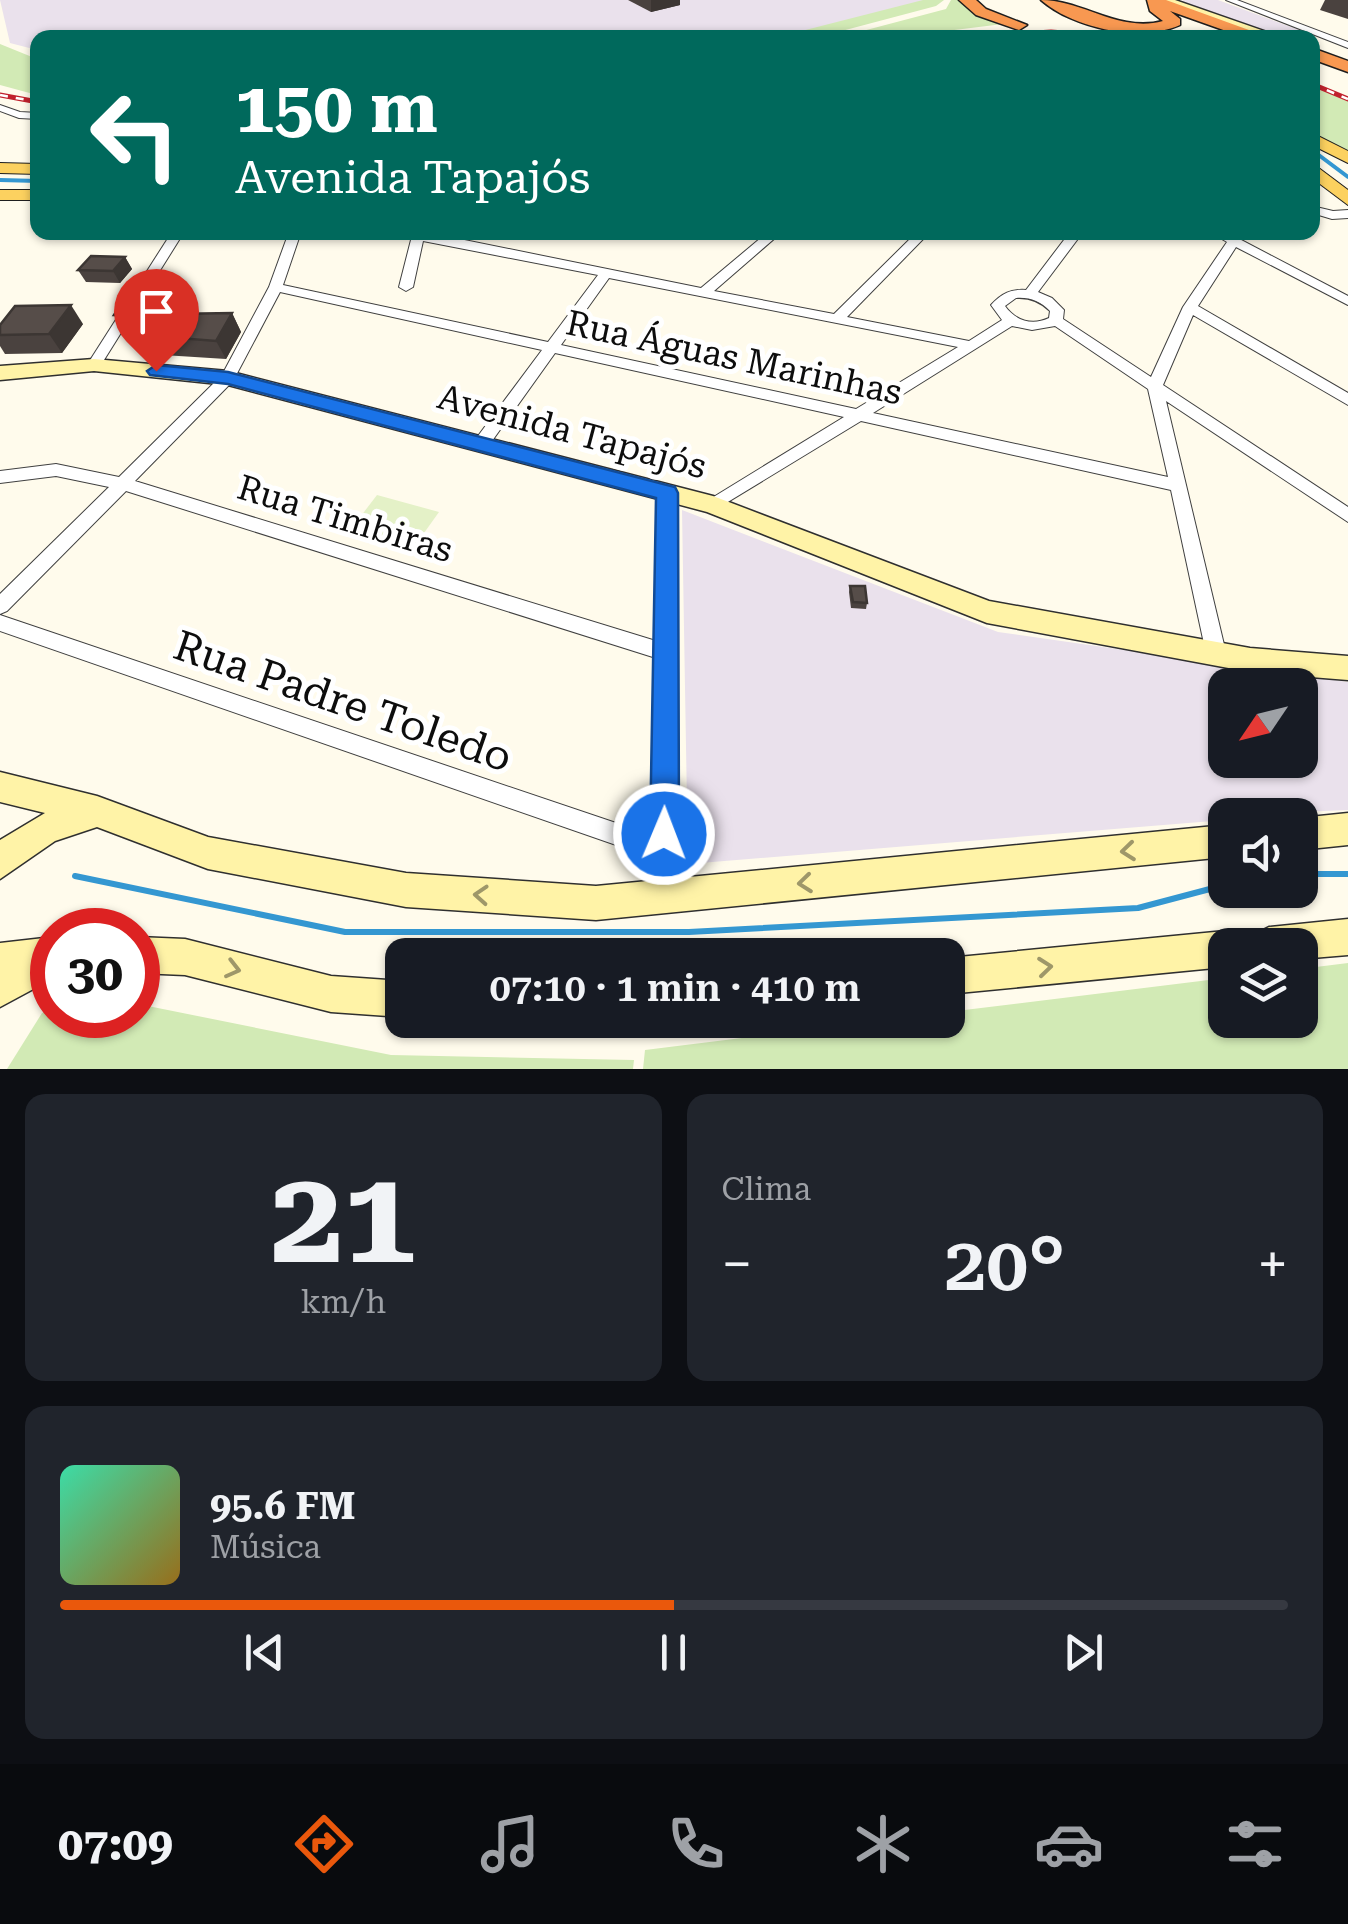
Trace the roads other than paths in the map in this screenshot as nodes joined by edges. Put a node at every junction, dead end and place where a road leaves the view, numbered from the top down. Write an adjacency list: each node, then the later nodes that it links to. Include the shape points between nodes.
1 (971, 0): 6 (highway); 7 (highway)
2 (1048, 0): 5 (highway, via 1124,26 1153,29 1174,22)
3 (1132, 0): 5 (highway)
4 (1230, 0): 10 (street)
5 (1156, 3): 8 (highway); 9 (highway)
6 (1012, 5)
7 (1014, 30)
8 (1219, 30)
9 (1249, 30)
10 (1310, 30)
11 (1320, 34): 12 (street)
12 (1348, 44)
13 (1320, 56): 14 (highway)
14 (1348, 67)
15 (1320, 68): 16 (highway)
16 (1348, 79)
17 (0, 112): 18 (street)
18 (30, 116)
19 (1320, 142): 20 (main road)
20 (1348, 158)
21 (0, 168): 22 (main road)
22 (30, 169)
23 (1320, 176): 26 (main road)
24 (0, 195): 25 (main road)
25 (30, 196)
26 (1348, 200)
27 (1320, 211): 28 (street)
28 (1348, 214)
29 (173, 240): 50 (street)
30 (292, 240): 40 (street)
31 (418, 240): 39 (street)
32 (449, 240): 38 (street)
33 (766, 240): 41 (street)
34 (916, 240): 45 (street)
35 (1066, 240): 42 (street)
36 (1230, 240): 37 (street)
37 (1233, 242): 43 (street); 44 (street)
38 (606, 272): 41 (street); 49 (street)
39 (406, 287)
40 (276, 288): 49 (street, Rua Águas Marinhas); 52 (street)
41 (704, 292): 45 (street)
42 (1030, 294): 46 (street, via 1054,305); 47 (street, via 1000,300 999,310)
43 (1348, 301)
44 (1190, 307): 53 (street); 54 (street)
45 (837, 319): 48 (street)
46 (1056, 320): 47 (street, via 1037,327); 53 (street)
47 (1011, 321): 48 (street)
48 (968, 345): 55 (street)
49 (549, 348): 55 (street, Rua Águas Marinhas); 56 (street)
50 (94, 365): 51 (main road, Avenida Tapajós); 52 (main road, Avenida Tapajós)
51 (0, 372)
52 (228, 378): 56 (main road, Avenida Tapajós); 58 (street)
53 (1154, 386): 59 (street); 62 (street)
54 (1348, 400)
55 (856, 415): 59 (street, Rua Águas Marinhas); 61 (street)
56 (481, 444): 60 (main road, Avenida Tapajós)
57 (0, 476): 58 (street, Rua Timbiras, via 56,470)
58 (124, 484): 63 (street); 65 (street, Rua Timbiras)
59 (1180, 486): 66 (street)
60 (668, 493): 61 (main road, Avenida Tapajós); 65 (street)
61 (713, 505): 66 (main road, Avenida Tapajós, via 987,612)
62 (1348, 516)
63 (0, 606)
64 (0, 623): 72 (street, Rua Padre Toledo, via 618,834)
65 (668, 653): 72 (street)
66 (1216, 654): 67 (main road, Avenida Tapajós)
67 (1348, 668)
68 (0, 787): 69 (main road)
69 (97, 811): 74 (main road, via 46,826); 75 (main road, one-way to 69, via 596,903 406,890 208,853)
70 (1348, 829): 71 (main road)
71 (1318, 832)
72 (664, 834): 75 (street)
73 (1208, 843): 75 (main road, one-way to 75)
74 (0, 862)
75 (668, 896)
76 (1348, 937): 77 (main road)
77 (1318, 940)
78 (1208, 951): 83 (main road, one-way to 78)
79 (160, 955): 85 (main road, one-way to 85, via 331,994)
80 (30, 958): 81 (main road)
81 (0, 961)
82 (30, 970): 84 (main road)
83 (965, 974)
84 (0, 988)
85 (385, 999)

